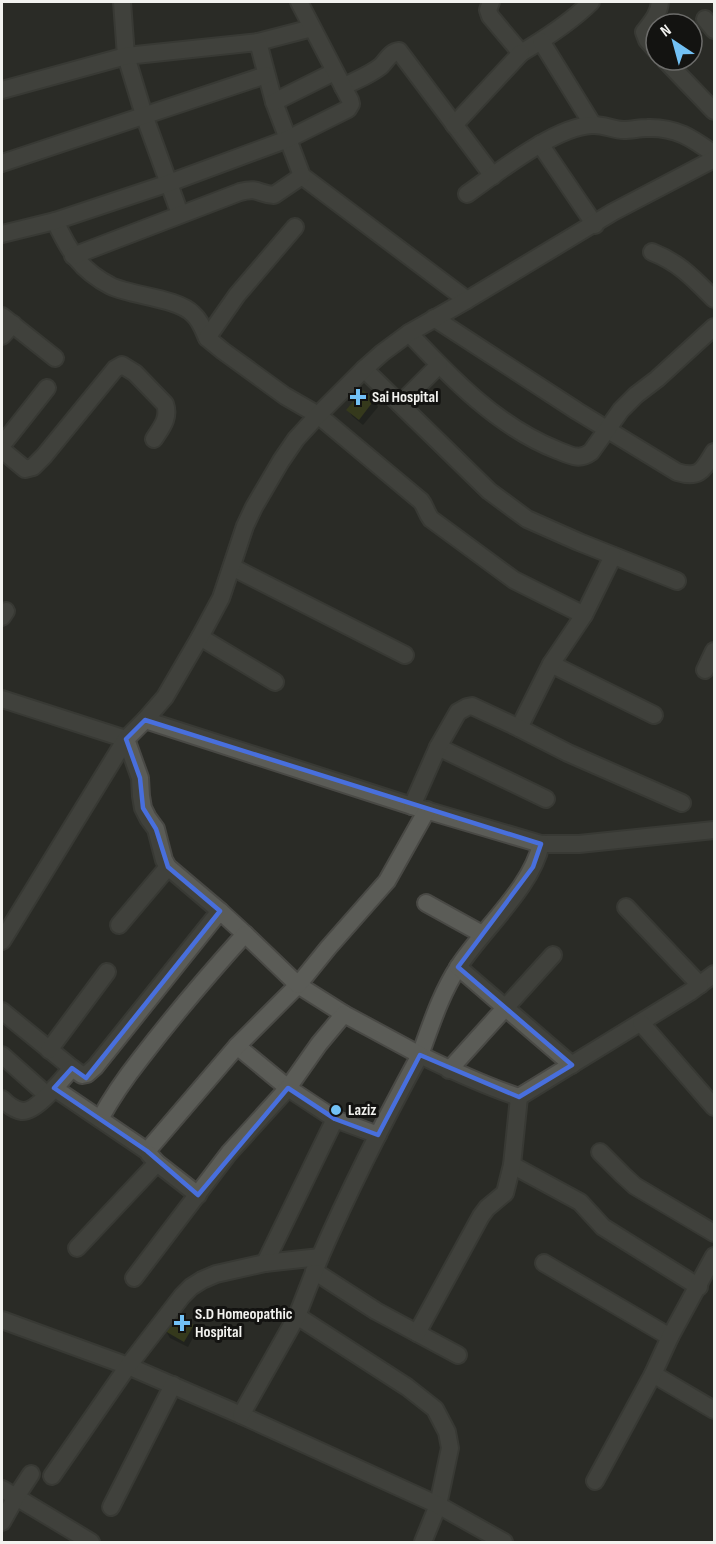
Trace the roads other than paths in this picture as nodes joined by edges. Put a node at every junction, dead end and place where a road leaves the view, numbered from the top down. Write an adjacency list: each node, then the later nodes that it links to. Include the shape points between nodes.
1 (122, 2): 9 (street)
2 (299, 2): 5 (street)
3 (491, 2): 8 (street, via 490,16)
4 (591, 2): 6 (street)
5 (312, 28): 7 (street); 12 (street)
6 (541, 41): 8 (street); 17 (street)
7 (258, 42): 9 (street); 11 (street)
8 (521, 54): 18 (street)
9 (126, 56): 13 (street); 16 (street)
10 (677, 72): 15 (street)
11 (266, 75): 14 (street); 16 (street)
12 (339, 80): 14 (street); 18 (street, via 371,74 399,51); 19 (street, via 350,107)
13 (2, 90)
14 (274, 102): 19 (street)
15 (714, 111)
16 (144, 115): 23 (street); 26 (street)
17 (593, 124): 20 (street); 21 (street, via 622,130 676,131)
18 (454, 125): 25 (street)
19 (288, 138): 24 (street); 26 (street)
20 (540, 144): 25 (street); 30 (street)
21 (714, 154)
22 (714, 159): 30 (street)
23 (2, 164)
24 (302, 176): 28 (street, via 274,195 248,190); 36 (street)
25 (493, 176): 27 (street)
26 (169, 183): 28 (street); 29 (street)
27 (467, 194)
28 (180, 214): 34 (street)
29 (55, 221): 32 (street); 34 (street)
30 (595, 225): 36 (street)
31 (295, 227): 41 (street, via 237,295)
32 (2, 234)
33 (652, 252): 35 (street, via 680,267)
34 (73, 256): 41 (street, via 111,286 184,307 195,315)
35 (714, 299)
36 (467, 300): 37 (street)
37 (434, 318): 40 (street); 48 (street)
38 (5, 325): 42 (street)
39 (714, 327): 48 (street, via 636,395)
40 (409, 333): 43 (street); 44 (street)
41 (207, 338): 47 (street, via 285,396)
42 (55, 358)
43 (439, 365): 46 (street); 48 (street, via 514,428 575,457 591,452)
44 (364, 369): 46 (street); 47 (street)
45 (46, 388): 50 (street)
46 (400, 404): 53 (street, via 506,505 527,519)
47 (318, 415): 54 (street, via 281,460 254,507); 56 (street, via 421,501 431,519 514,580)
48 (608, 429): 52 (street, via 689,476 702,469)
49 (154, 439): 51 (street, via 167,417 165,404 122,365 33,467 25,469)
50 (2, 446)
51 (2, 450)
52 (714, 452)
53 (613, 556): 55 (street); 56 (street)
54 (232, 567): 57 (street); 59 (street)
55 (677, 581)
56 (584, 615): 60 (street)
57 (200, 637): 62 (street); 65 (street, via 165,697)
58 (714, 651): 61 (street)
59 (405, 655)
60 (551, 664): 64 (street); 66 (street)
61 (705, 670)
62 (275, 682)
63 (2, 699): 67 (street)
64 (654, 715)
65 (145, 720): 67 (street); 71 (street)
66 (519, 728): 68 (street, via 467,707 458,712); 70 (street)
67 (126, 739): 74 (street, via 138,770 143,807 156,829); 81 (street)
68 (438, 747): 69 (street); 71 (street)
69 (546, 799)
70 (682, 803)
71 (419, 808): 73 (street); 86 (street, via 387,881)
72 (714, 830): 73 (street, via 579,844)
73 (541, 844): 80 (street, via 533,867)
74 (168, 867): 77 (street); 78 (street)
75 (426, 903): 80 (street)
76 (626, 907): 87 (street)
77 (220, 911): 79 (street); 97 (street, via 92,1071 82,1075)
78 (119, 925)
79 (245, 934): 86 (street); 104 (street, via 157,1036)
80 (482, 934): 83 (street)
81 (2, 941)
82 (553, 955): 88 (street)
83 (458, 967): 88 (street); 95 (street)
84 (107, 972): 93 (street)
85 (714, 974): 87 (street)
86 (298, 985): 90 (street); 92 (street)
87 (700, 985): 91 (street)
88 (505, 1008): 96 (street); 98 (street)
89 (2, 1011): 93 (street)
90 (344, 1014): 95 (street); 99 (street)
91 (641, 1023): 96 (street); 103 (street)
92 (237, 1046): 99 (street); 108 (street)
93 (49, 1050): 97 (street)
94 (2, 1055): 100 (street)
95 (420, 1055): 98 (street); 106 (street)
96 (572, 1065): 101 (street)
97 (72, 1068): 100 (street)
98 (449, 1070): 101 (street)
99 (288, 1088): 105 (street); 110 (street)
100 (50, 1092): 102 (street, via 24,1112); 104 (street)
101 (519, 1097): 109 (street)
102 (2, 1099)
103 (714, 1107)
104 (100, 1119): 108 (street)
105 (335, 1119): 106 (street); 114 (street)
106 (378, 1135): 116 (street)
107 (600, 1152): 111 (street, via 635,1186)
108 (152, 1157): 110 (street); 112 (street)
109 (513, 1165): 118 (street, via 580,1202 603,1227); 121 (street, via 505,1193 481,1216)
110 (198, 1196): 117 (street)
111 (714, 1233)
112 (77, 1248)
113 (714, 1256): 118 (street)
114 (265, 1263): 116 (street); 124 (street, via 216,1274 191,1287)
115 (544, 1263): 122 (street)
116 (317, 1264): 119 (street); 121 (street, via 376,1311)
117 (134, 1278)
118 (699, 1287): 122 (street)
119 (297, 1316): 128 (street); 134 (street, via 435,1409 450,1448)
120 (2, 1320): 124 (street)
121 (417, 1333): 123 (street)
122 (670, 1337): 125 (street)
123 (458, 1355)
124 (128, 1365): 126 (street); 130 (street)
125 (652, 1374): 127 (street); 131 (street)
126 (173, 1385): 128 (street); 133 (street)
127 (714, 1410)
128 (241, 1415): 134 (street)
129 (31, 1474): 132 (street)
130 (52, 1476)
131 (595, 1481)
132 (9, 1493): 135 (street); 136 (street)
133 (111, 1506)
134 (438, 1506): 137 (street); 138 (street)
135 (2, 1522)
136 (91, 1542)
137 (423, 1542)
138 (504, 1542)

